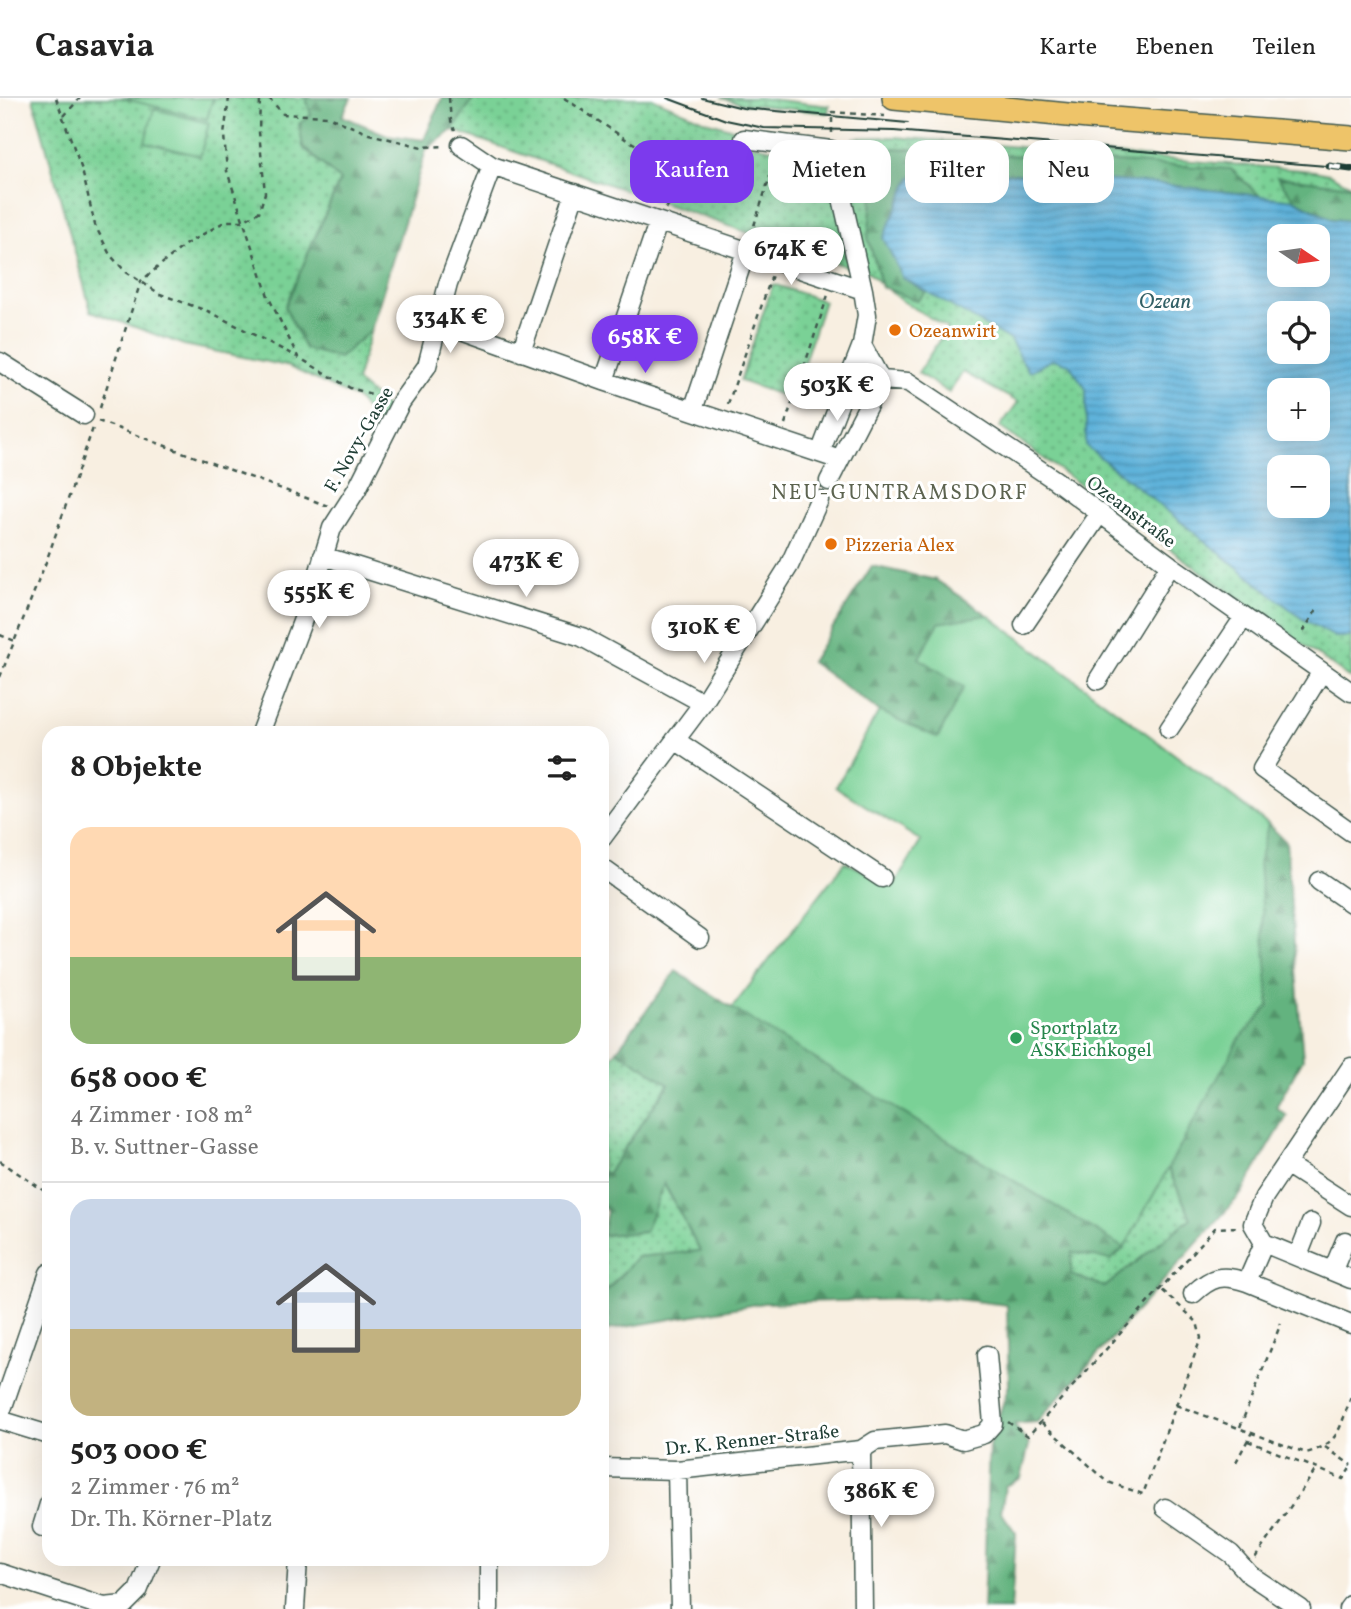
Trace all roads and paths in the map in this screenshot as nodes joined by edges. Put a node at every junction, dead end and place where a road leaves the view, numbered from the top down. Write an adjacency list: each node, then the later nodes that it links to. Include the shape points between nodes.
1 (56, 98): 9 (path)
2 (80, 98): 9 (path)
3 (229, 98): 21 (path, via 224,135 227,171)
4 (260, 98): 21 (path, via 265,192 259,212)
5 (269, 98): 15 (path, via 283,114 327,116 369,134 422,147)
6 (449, 98): 15 (path, via 451,121)
7 (564, 98): 13 (path)
8 (887, 107): 10 (main road); 12 (path, via 832,112)
9 (64, 116): 25 (path, via 95,225 110,255)
10 (1351, 138)
11 (744, 139): 14 (street)
12 (831, 140)
13 (630, 142)
14 (768, 142)
15 (461, 145): 16 (street)
16 (492, 166): 18 (street); 28 (street, F. Novy-Gasse, via 448,284)
17 (768, 182): 23 (path)
18 (575, 194): 22 (street); 30 (street)
19 (669, 203): 22 (path)
20 (843, 203): 27 (street)
21 (243, 221): 25 (path, via 226,221 186,244); 31 (path, via 268,296)
22 (658, 223): 23 (street); 34 (street)
23 (746, 251): 24 (street); 36 (street)
24 (776, 262): 26 (street); 38 (path)
25 (141, 281): 31 (path); 37 (path)
26 (833, 281): 27 (street); 39 (path)
27 (863, 290): 29 (street, via 867,315)
28 (439, 322): 30 (street); 44 (street, F. Novy-Gasse, via 427,366 401,402)
29 (862, 345): 33 (street); 40 (street)
30 (521, 352): 34 (street)
31 (298, 357): 35 (path, via 350,388)
32 (0, 362): 37 (street)
33 (881, 380): 41 (street); 45 (street, Ozeanstraße, via 908,382)
34 (604, 382): 36 (street)
35 (377, 396)
36 (693, 410): 38 (street)
37 (89, 418): 44 (path); 53 (path, via 46,562)
38 (722, 420): 39 (street)
39 (780, 440): 40 (street)
40 (820, 453): 41 (street)
41 (840, 460): 42 (street)
42 (829, 481)
43 (819, 500): 58 (street, via 789,566)
44 (341, 511): 46 (street, F. Novy-Gasse)
45 (1100, 513): 47 (street, Ozeanstraße); 50 (street)
46 (323, 556): 58 (street, via 582,637); 59 (street, F. Novy-Gasse)
47 (1170, 565): 49 (street, Ozeanstraße); 56 (street)
48 (1317, 609): 51 (path)
49 (1244, 617): 54 (street, Ozeanstraße); 60 (street)
50 (1024, 625)
51 (1303, 632)
52 (0, 635): 53 (path)
53 (15, 641): 55 (path)
54 (1321, 673): 57 (street, Ozeanstraße); 63 (street, via 1262,769)
55 (0, 677)
56 (1098, 680)
57 (1351, 692)
58 (703, 703): 61 (street)
59 (263, 726)
60 (1169, 729)
61 (675, 740): 62 (street); 65 (street)
62 (609, 829)
63 (1351, 832)
64 (609, 872): 68 (street)
65 (882, 878)
66 (1319, 881): 67 (street)
67 (1351, 903)
68 (700, 938)
69 (1351, 1067): 71 (street)
70 (0, 1161): 72 (path)
71 (1286, 1164): 73 (street); 75 (street)
72 (42, 1189)
73 (1351, 1206)
74 (1311, 1223): 78 (street)
75 (1253, 1224): 77 (street); 82 (path, via 1215,1228)
76 (1345, 1241): 79 (street)
77 (1264, 1243): 78 (street); 81 (street)
78 (1298, 1256): 79 (street)
79 (1333, 1270): 80 (street)
80 (1351, 1279)
81 (1247, 1282): 84 (street, via 1220,1277 1206,1281); 86 (street)
82 (1161, 1289): 89 (path, via 1196,1322 1201,1338); 91 (path)
83 (42, 1294): 90 (street)
84 (1193, 1294)
85 (1282, 1323): 93 (path)
86 (1351, 1324)
87 (987, 1355): 92 (street)
88 (1351, 1397): 97 (path, via 1334,1440)
89 (1176, 1405): 91 (path, via 1143,1494 1108,1482); 93 (path)
90 (0, 1418): 95 (street)
91 (1042, 1423): 92 (path, via 1028,1436 1005,1420)
92 (993, 1424): 98 (street, Dr. K. Renner-Straße, via 984,1434 962,1440 945,1434 875,1441)
93 (1240, 1428): 94 (path)
94 (1252, 1432): 96 (path); 97 (path, via 1306,1453)
95 (42, 1433)
96 (1248, 1441): 99 (path); 102 (path)
97 (1325, 1447): 100 (path)
98 (861, 1450): 103 (street, Dr. K. Renner-Straße); 114 (street)
99 (1236, 1462)
100 (1351, 1466): 102 (path, via 1343,1479)
101 (609, 1468): 103 (street, Dr. K. Renner-Straße)
102 (1317, 1468): 108 (path)
103 (677, 1470): 113 (street)
104 (1165, 1508): 108 (street, via 1231,1553)
105 (148, 1566): 110 (street)
106 (298, 1566): 111 (street)
107 (489, 1566): 112 (street)
108 (1246, 1571): 115 (street)
109 (0, 1573): 110 (street, via 104,1606)
110 (125, 1607)
111 (295, 1609)
112 (489, 1609)
113 (680, 1609)
114 (863, 1609)
115 (1301, 1609)

